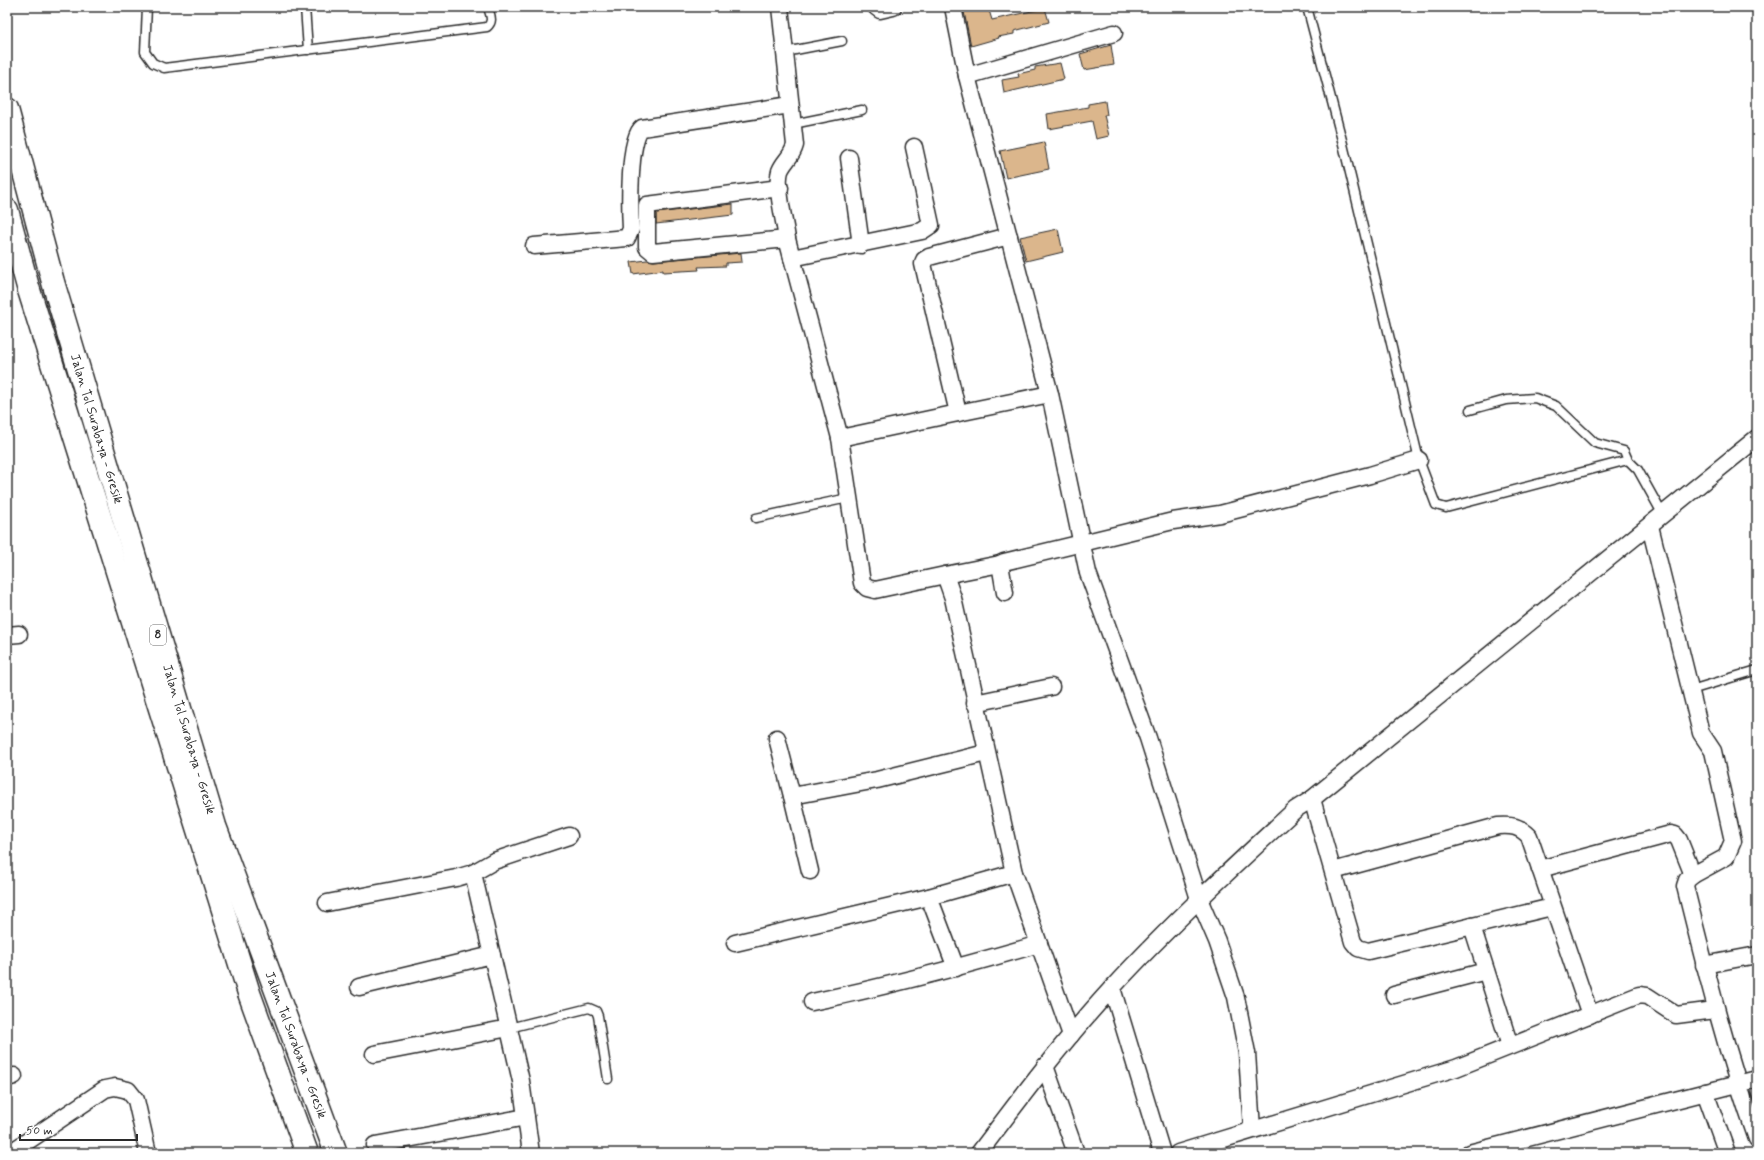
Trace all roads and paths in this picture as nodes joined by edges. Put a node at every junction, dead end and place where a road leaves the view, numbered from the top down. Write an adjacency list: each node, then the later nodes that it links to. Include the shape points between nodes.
1 (147, 7): 11 (lane, via 144,52 153,63 164,68)
2 (305, 7): 11 (lane)
3 (488, 7): 11 (lane, via 491,24 487,27)
4 (780, 7): 12 (street)
5 (876, 7): 6 (street, via 880,10)
6 (893, 7)
7 (953, 7): 13 (street)
8 (1308, 7): 32 (lane)
9 (1114, 33): 13 (street)
10 (842, 41): 12 (lane)
11 (308, 50)
12 (785, 52): 14 (street)
13 (967, 76): 22 (street)
14 (790, 105): 17 (street); 25 (street, via 642,128 637,134 631,170 631,229 627,238)
15 (7, 109): 91 (highway, Jalan Tol Surabaya - Gresik / 8, via 53,282 215,826)
16 (862, 110): 17 (lane)
17 (793, 124): 20 (street, via 794,144 790,158 780,172)
18 (914, 147): 24 (street, via 931,225 922,231)
19 (849, 158): 24 (street)
20 (780, 188): 23 (street); 23 (street, via 647,204 647,247 653,252)
21 (7, 210): 90 (highway, Jalan Tol Surabaya - Gresik / 8, via 30,294 199,836 249,992)
22 (1009, 236): 27 (street); 29 (street, via 924,260)
23 (787, 239): 26 (street)
24 (861, 244): 26 (street)
25 (534, 246)
26 (792, 258): 30 (street)
27 (1050, 394): 29 (street); 38 (street)
28 (1470, 410): 33 (lane, via 1506,400 1535,398 1556,406 1595,442 1624,451)
29 (958, 413): 30 (street)
30 (840, 438): 34 (street)
31 (1757, 438): 35 (street)
32 (1419, 460): 33 (lane, via 1436,505 1446,508); 38 (street, via 1220,514 1173,521)
33 (1628, 460): 35 (lane, via 1638,470)
34 (848, 498): 36 (lane); 40 (street, via 862,583 867,588 875,590)
35 (1663, 515): 37 (street)
36 (756, 518)
37 (1650, 526): 44 (street); 49 (street)
38 (1082, 542): 39 (street); 58 (street, via 1091,582 1148,738)
39 (1000, 564): 40 (street); 41 (street)
40 (946, 575): 45 (street)
41 (1005, 593)
42 (1757, 670): 44 (lane)
43 (1051, 687): 45 (street)
44 (1690, 690): 56 (street, via 1702,734 1713,751 1733,841 1726,857)
45 (975, 703): 47 (street)
46 (777, 738): 48 (street)
47 (986, 753): 48 (street, via 877,780); 55 (street)
48 (792, 796): 52 (street)
49 (1312, 799): 53 (street); 58 (street, via 1296,809)
50 (569, 836): 54 (street, via 494,861)
51 (1540, 869): 53 (street, via 1529,836 1521,828 1513,825 1498,826); 56 (street, via 1671,834 1678,840); 60 (street)
52 (810, 871)
53 (1333, 871): 61 (street, via 1353,942 1358,948 1368,951)
54 (473, 873): 59 (street); 64 (street)
55 (1014, 873): 57 (street); 63 (street)
56 (1693, 876): 66 (street, via 1684,886)
57 (930, 897): 62 (street); 67 (street)
58 (1199, 899): 70 (street); 85 (street, via 1217,941 1236,997 1247,1052)
59 (327, 903)
60 (1552, 907): 61 (street); 74 (street)
61 (1472, 926): 68 (street)
62 (735, 944)
63 (1039, 944): 67 (street); 76 (street)
64 (492, 955): 69 (street); 75 (street)
65 (1757, 955): 66 (street)
66 (1704, 965): 73 (street)
67 (956, 968): 72 (street, via 890,986)
68 (1486, 971): 71 (street); 77 (street)
69 (359, 987)
70 (1112, 988): 76 (street); 95 (street)
71 (1394, 995)
72 (812, 1002)
73 (1715, 1010): 74 (street, via 1676,1016 1647,996 1639,995); 82 (street)
74 (1590, 1015): 77 (street)
75 (509, 1028): 78 (street); 80 (lane, via 593,1009 598,1016); 84 (street)
76 (1071, 1035): 79 (street)
77 (1510, 1046): 85 (street, via 1456,1068)
78 (374, 1054)
79 (1045, 1066): 93 (street); 94 (street)
80 (608, 1079)
81 (1757, 1079): 82 (street)
82 (1738, 1084): 83 (street); 86 (street)
83 (1705, 1092): 97 (street); 98 (street)
84 (526, 1117): 87 (street); 92 (street)
85 (1252, 1129): 96 (street)
86 (1757, 1139)
87 (375, 1145)
88 (10, 1153): 89 (street, via 105,1089 115,1087 128,1090 136,1100)
89 (148, 1153)
90 (307, 1153)
91 (336, 1153)
92 (531, 1153)
93 (979, 1153)
94 (1076, 1153)
95 (1162, 1153)
96 (1178, 1153)
97 (1469, 1153)
98 (1727, 1153)

